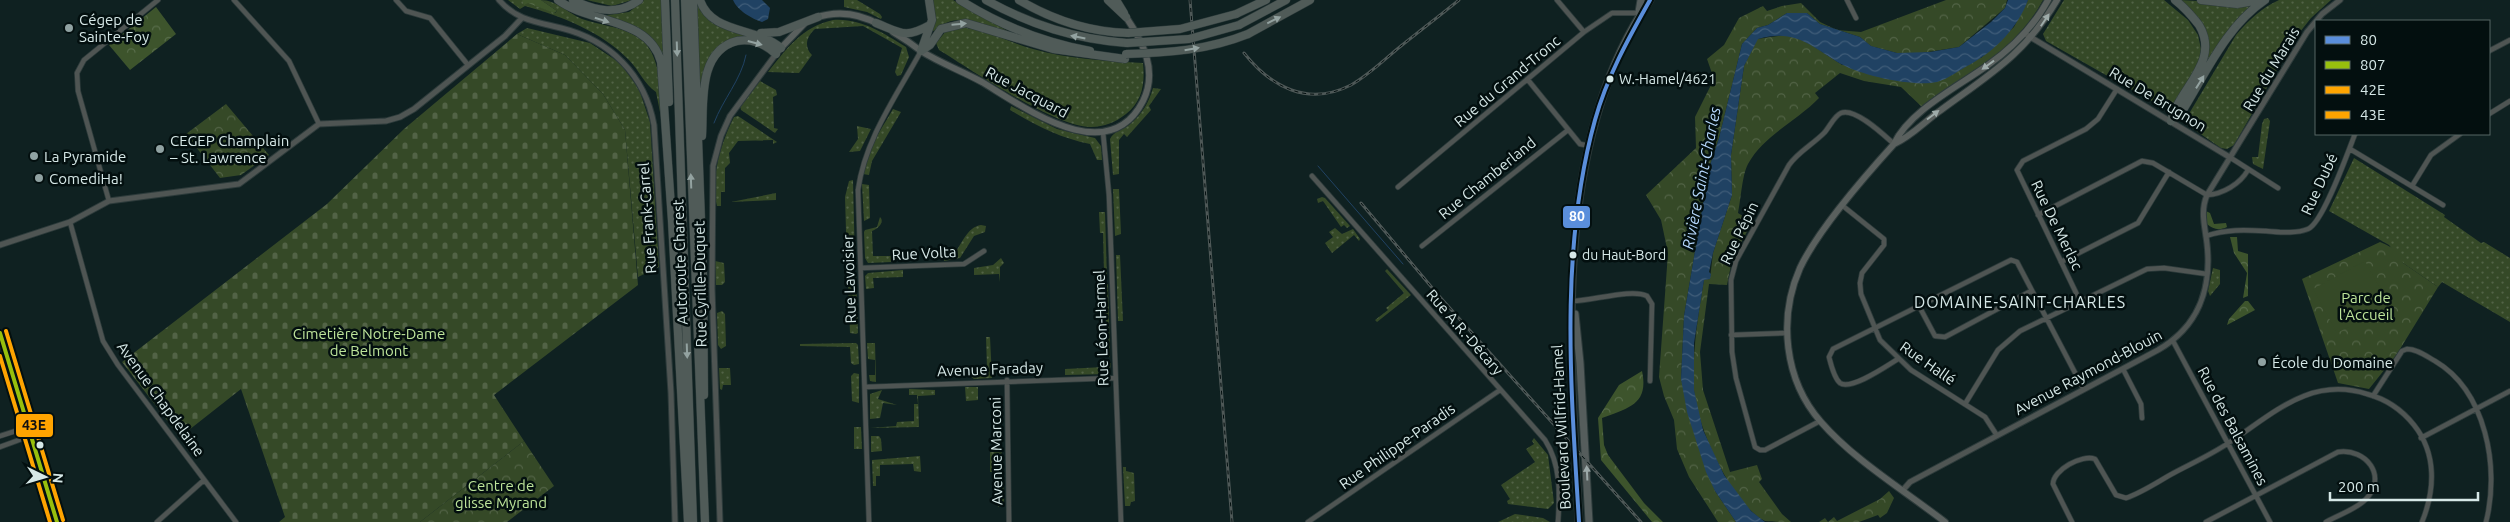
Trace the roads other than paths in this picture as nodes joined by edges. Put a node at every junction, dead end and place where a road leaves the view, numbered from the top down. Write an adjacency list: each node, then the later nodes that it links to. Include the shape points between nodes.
1 (158, 0): 75 (street, via 84,60 77,73 80,100)
2 (234, 0): 59 (street, via 289,61)
3 (396, 0): 53 (street, via 406,11 430,18)
4 (499, 0): 39 (street, Rue Frank-Carrel)
5 (558, 0): 80 (highway, one-way to 80, via 578,12 636,31 655,49 662,73)
6 (639, 0): 33 (highway, via 613,11 596,10)
7 (666, 0): 80 (highway)
8 (675, 0): 129 (highway, Autoroute Charest, one-way to 129)
9 (685, 0): 122 (highway, Autoroute Charest, one-way to 9)
10 (693, 0): 79 (highway)
11 (700, 0): 44 (highway, via 716,21)
12 (929, 0): 43 (highway, via 932,12)
13 (960, 0): 52 (highway, via 1027,35)
14 (986, 0): 35 (highway)
15 (997, 0): 35 (highway)
16 (1019, 0): 19 (highway, bridge, via 1052,17 1084,28 1128,33 1180,29 1236,14)
17 (1108, 0): 37 (highway)
18 (1116, 0): 37 (highway)
19 (1266, 0)
20 (1286, 0): 35 (highway, one-way to 35, bridge, via 1240,25 1189,39 1126,43 1065,34)
21 (1310, 0): 52 (highway, one-way to 21, bridge, via 1218,44 1248,34)
22 (1557, 0): 45 (street)
23 (1641, 0): 34 (main road, Boulevard Wilfrid-Hamel)
24 (1650, 0): 34 (main road, Boulevard Wilfrid-Hamel)
25 (1847, 0): 38 (street)
26 (2048, 0): 46 (main road)
27 (2058, 0): 47 (main road, one-way to 27)
28 (2174, 0): 58 (highway, via 2188,11 2200,28 2206,52 2174,110)
29 (2201, 0): 30 (highway, via 2237,4)
30 (2260, 0)
31 (2265, 0): 58 (highway, one-way to 31, via 2181,113 2231,32 2242,18)
32 (2340, 0): 40 (street, Rue du Marais)
33 (576, 1)
34 (1639, 13): 45 (street, Rue du Grand-Tronc, via 1612,13); 65 (main road, Boulevard Wilfrid-Hamel, via 1606,88)
35 (1011, 14)
36 (818, 17): 42 (main road, Rue Cyrille-Duquet, via 849,13); 44 (highway, via 779,32); 50 (main road, Rue Cyrille-Duquet, via 800,28)
37 (1126, 17): 61 (main road, Rue Jacquard, via 1145,50 1149,82 1147,93 1137,111 1120,125)
38 (1856, 18)
39 (521, 19): 53 (street, via 518,25); 127 (street, Rue Frank-Carrel, via 572,31 604,47 634,73 649,103 654,125 671,393)
40 (2317, 20)
41 (2315, 22): 67 (street, Rue du Marais)
42 (876, 23): 43 (highway, via 909,34 918,33); 51 (main road, Rue Cyrille-Duquet)
43 (930, 25): 51 (highway)
44 (750, 32): 50 (highway, via 764,36)
45 (1584, 32): 54 (street, Rue du Grand-Tronc)
46 (2025, 33): 47 (street, Rue De Brugnon); 64 (main road, one-way to 64, via 2001,56 1918,115 1899,133)
47 (2031, 39): 55 (street, Rue De Brugnon); 64 (main road, one-way to 47, via 2007,62)
48 (2510, 40): 49 (street)
49 (2490, 50)
50 (778, 51): 79 (highway, one-way to 50, via 703,114 706,76 711,61 723,48 744,40); 131 (street, Rue Cyrille-Duquet, via 730,116 713,166 712,288)
51 (922, 51): 52 (highway, one-way to 52, via 941,29 966,23 1053,49); 61 (main road, Rue Jacquard, via 1050,121 1079,132); 87 (street, Rue Lavoisier, via 869,146 864,161 858,190)
52 (1126, 56)
53 (468, 65): 59 (street, via 400,117 379,122)
54 (1528, 80): 60 (street); 72 (street, Rue du Grand-Tronc)
55 (2117, 89): 58 (street, Rue De Brugnon); 78 (street, Rue De Merlac, via 2098,119 2086,129 2020,164 2019,176)
56 (2510, 101): 57 (street)
57 (2490, 113)
58 (2172, 121): 67 (street, Rue De Brugnon)
59 (319, 124): 75 (street, via 239,184)
60 (1568, 130): 65 (street, via 1580,144); 84 (street, Rue Chamberland)
61 (1103, 132): 101 (street, Rue Léon-Harmel, via 1109,195)
62 (2355, 135): 66 (street, Rue Dubé)
63 (2459, 135): 71 (street, via 2431,155)
64 (1894, 144): 77 (main road); 97 (street, Rue Pépin, via 1868,122 1849,112 1842,112 1826,131 1796,156 1732,269)
65 (1590, 146): 90 (main road, Boulevard Wilfrid-Hamel, via 1576,233)
66 (2350, 149): 71 (street); 82 (street, Rue Dubé, via 2316,224 2310,228 2288,232 2228,229)
67 (2231, 158): 68 (street, Rue De Brugnon); 74 (street, Avenue Raymond-Blouin)
68 (2248, 170): 73 (street, Rue De Brugnon); 74 (street, via 2239,182)
69 (2169, 172): 74 (street); 78 (street, via 2147,162 2135,164); 86 (street, via 2138,223)
70 (1312, 176): 106 (street, Rue A.R.-Décary)
71 (2412, 186): 76 (street)
72 (1398, 187)
73 (2278, 188)
74 (2207, 195): 82 (street, Avenue Raymond-Blouin, via 2202,206)
75 (109, 201): 81 (street)
76 (2444, 205)
77 (1843, 206): 94 (street, Rue Hallé, via 1884,239 1884,245 1862,273 1860,283 1861,294); 96 (main road, via 1801,267 1791,294)
78 (2038, 215): 86 (street, Rue De Merlac)
79 (701, 220): 122 (highway)
80 (672, 221): 128 (highway)
81 (70, 222): 83 (street); 120 (street, Avenue Chapdelaine, via 103,341)
82 (2206, 236): 88 (street, Avenue Raymond-Blouin)
83 (0, 244)
84 (1422, 246)
85 (984, 251): 87 (street, Rue Volta, via 964,264)
86 (2061, 262): 91 (street, Rue De Merlac)
87 (861, 268): 104 (street, Rue Lavoisier)
88 (2207, 274): 91 (street, via 2147,268); 98 (street, Avenue Raymond-Blouin, via 2202,305)
89 (2031, 292): 92 (street, via 1939,338); 92 (street, via 2017,262 2011,260); 93 (street)
90 (1573, 301): 103 (street, via 1636,293 1647,296 1652,304); 137 (main road, Boulevard Wilfrid-Hamel, via 1571,363); 138 (main road, Boulevard Wilfrid-Hamel, one-way to 90, via 1578,329)
91 (2080, 301): 93 (street)
92 (1919, 306): 94 (street)
93 (2046, 318): 105 (street); 109 (street, via 2020,332 1998,350)
94 (1876, 328): 99 (street, Rue Hallé, via 1880,340); 99 (street, via 1830,353 1838,380 1847,385 1858,383)
95 (0, 332): 113 (main road)
96 (1787, 333): 97 (street); 112 (main road, via 1790,360 1798,385)
97 (1731, 335): 112 (street, Rue Pépin, via 1736,378 1755,447 1760,450)
98 (2173, 342): 100 (street, Avenue Raymond-Blouin); 118 (street, Rue des Balsamines)
99 (1898, 359): 109 (street, Rue Hallé)
100 (2123, 369): 105 (street, Avenue Raymond-Blouin); 111 (street, via 2141,404)
101 (1115, 378): 102 (street, Avenue Faraday); 134 (street, Rue Léon-Harmel)
102 (1007, 380): 104 (street, Avenue Faraday); 133 (street, Avenue Marconi)
103 (1650, 381)
104 (865, 387): 132 (street, Rue Lavoisier)
105 (2083, 388): 114 (street, Avenue Raymond-Blouin)
106 (1500, 390): 135 (street, Rue Philippe-Paradis); 136 (street, Rue A.R.-Décary, via 1552,451 1560,496)
107 (2510, 391): 110 (street)
108 (2373, 396): 110 (street, via 2402,350 2413,349 2452,372); 117 (street, via 2395,406); 118 (street, via 2339,388 2311,393 2293,400)
109 (1965, 404): 114 (street, Rue Hallé, via 1990,422)
110 (2475, 409): 117 (street); 145 (street, via 2486,432 2491,460)
111 (2142, 418)
112 (1820, 421): 121 (main road)
113 (28, 427): 115 (street); 116 (main road)
114 (1996, 434): 121 (street, Avenue Raymond-Blouin, via 1910,482)
115 (0, 436)
116 (30, 436): 119 (street); 124 (main road)
117 (2422, 438): 144 (street, via 2432,478)
118 (2229, 444): 123 (street, Rue des Balsamines); 140 (street, via 2126,498 2116,495 2095,459 2079,460 2053,479)
119 (0, 447)
120 (204, 480): 125 (street); 126 (street, Avenue Chapdelaine)
121 (1903, 490): 139 (main road)
122 (703, 492): 130 (highway, Autoroute Charest)
123 (2256, 496): 141 (street); 142 (street, Rue des Balsamines); 143 (street, via 2338,452 2357,453 2371,465 2372,492 2360,504)
124 (57, 522)
125 (157, 522)
126 (236, 522)
127 (675, 522)
128 (688, 522)
129 (693, 522)
130 (704, 522)
131 (720, 522)
132 (869, 522)
133 (1009, 522)
134 (1121, 522)
135 (1308, 522)
136 (1558, 522)
137 (1579, 522)
138 (1590, 522)
139 (1945, 522)
140 (2072, 522)
141 (2206, 522)
142 (2270, 522)
143 (2326, 522)
144 (2422, 522)
145 (2486, 522)

